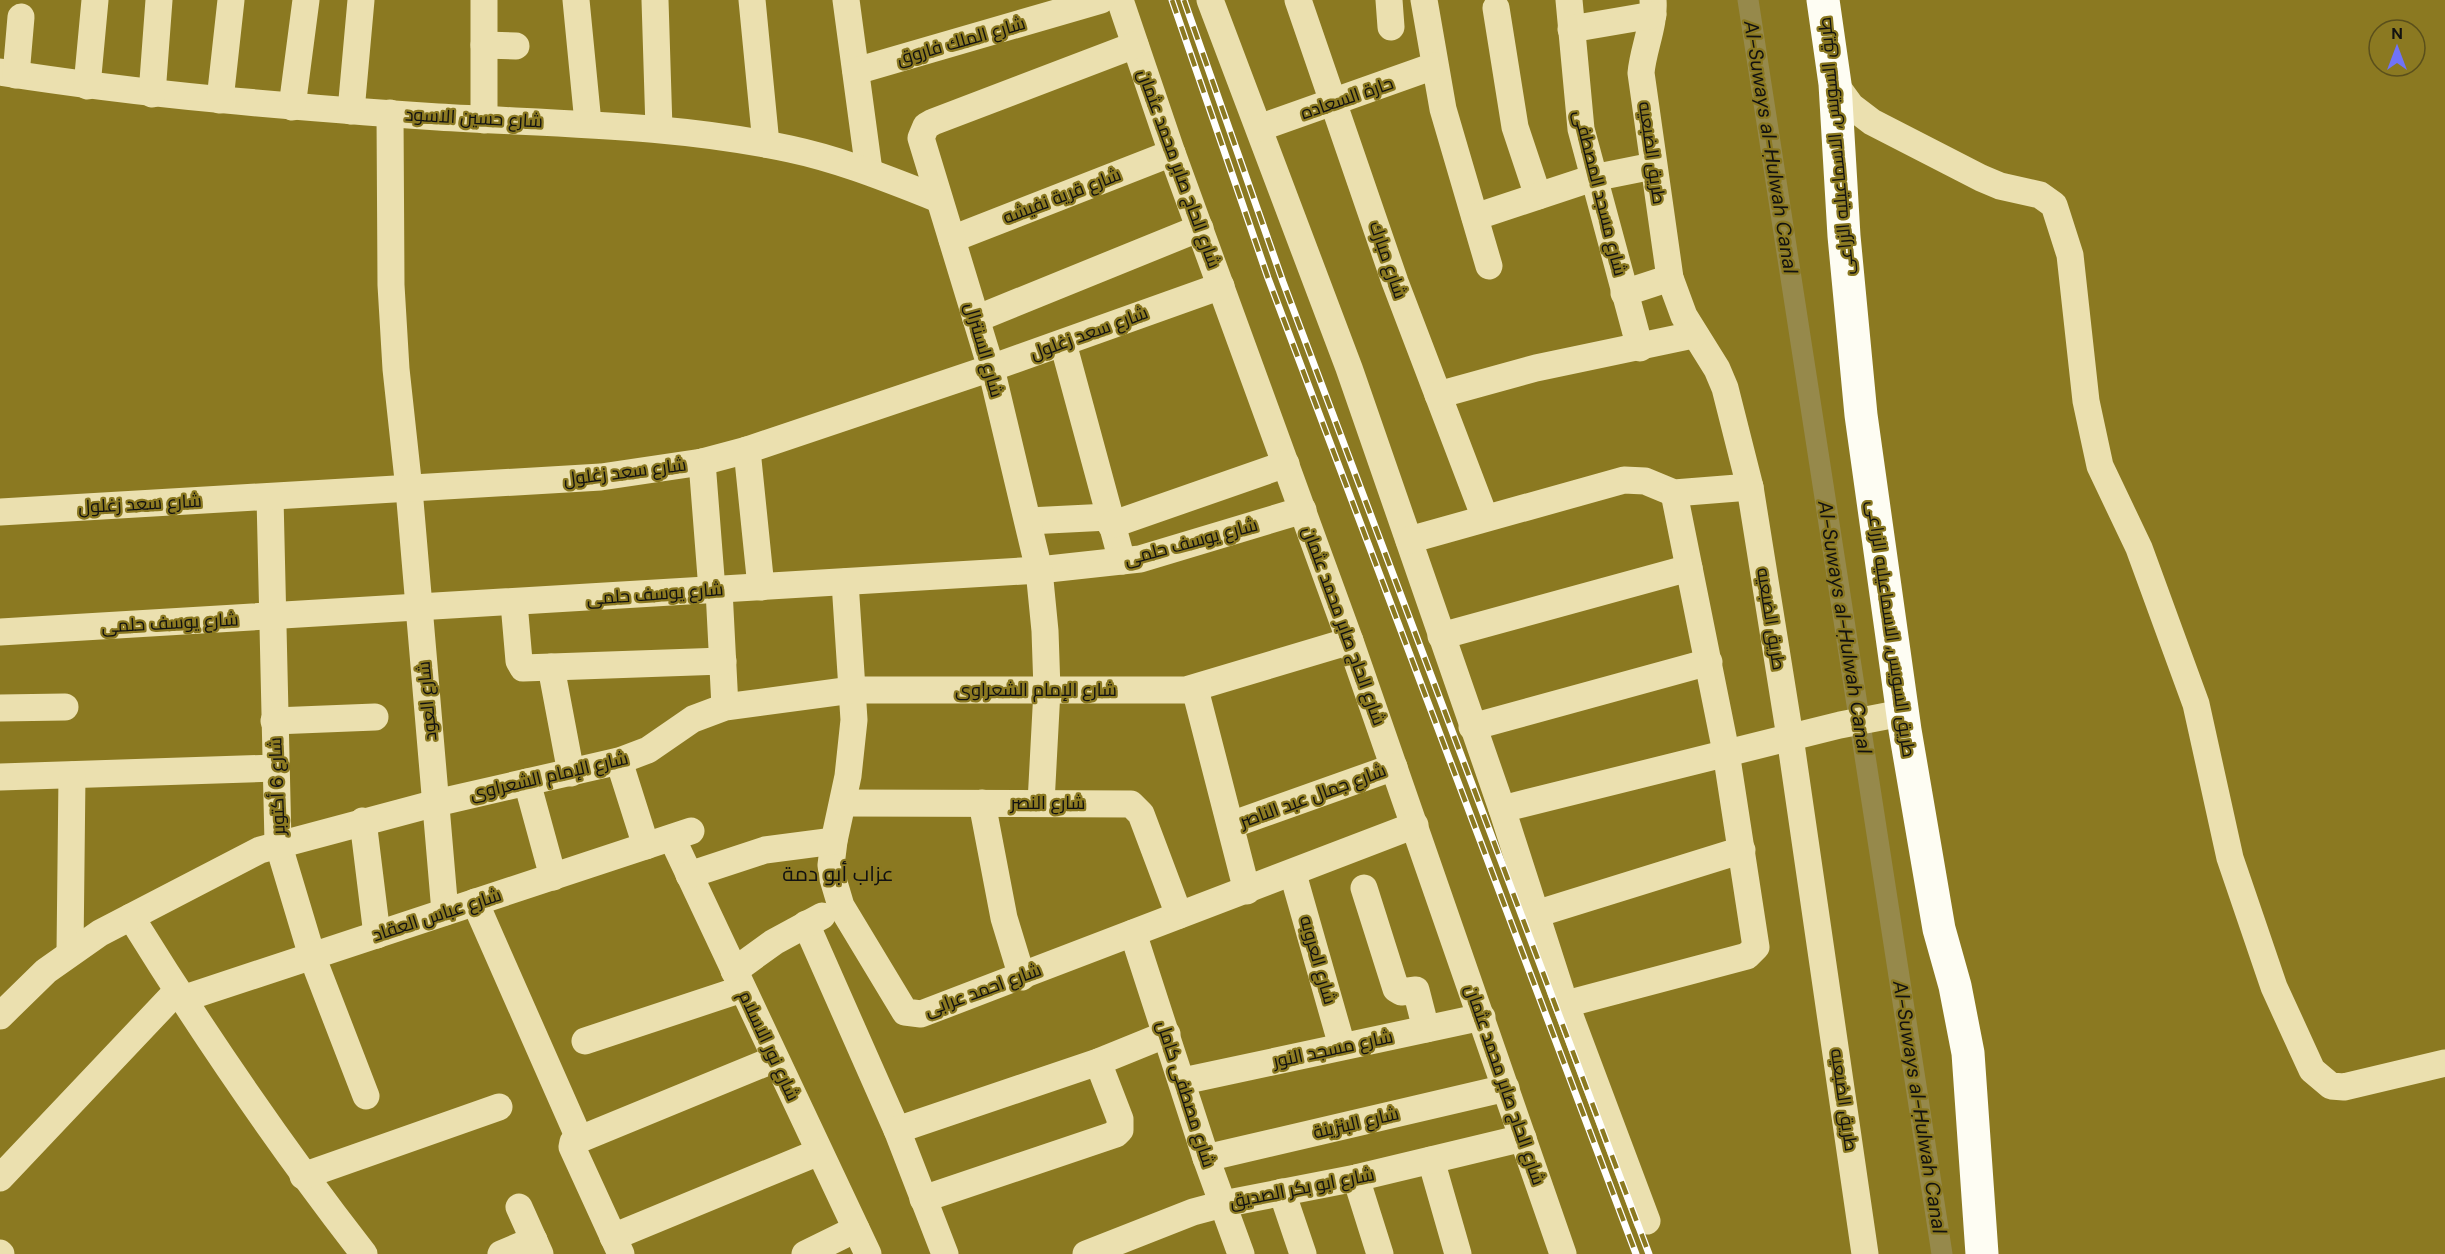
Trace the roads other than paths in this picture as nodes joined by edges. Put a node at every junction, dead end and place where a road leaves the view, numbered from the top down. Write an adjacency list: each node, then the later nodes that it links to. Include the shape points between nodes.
1 (94, 0): 31 (street)
2 (159, 0): 32 (street)
3 (231, 0): 33 (street)
4 (306, 0): 35 (street)
5 (361, 0): 36 (street)
6 (484, 0): 24 (street)
7 (576, 0): 39 (street)
8 (655, 0): 41 (street)
9 (752, 0): 42 (street)
10 (846, 0): 28 (street)
11 (1101, 0): 28 (street, شارع الملك فاروق)
12 (1120, 0): 25 (street, شارع الحاج صابر محمد عثمان)
13 (1210, 0): 40 (street)
14 (1298, 0): 34 (street, شارع مبارك)
15 (1389, 0): 22 (street)
16 (1424, 0): 27 (street)
17 (1569, 0): 23 (street, شارع مسجد المصطفى)
18 (1823, 0): 30 (main road, طريق السويس, الاسماعيليه الزراعى)
19 (1653, 7): 23 (street); 44 (street, طريق الضبعيه, via 1641,73)
20 (1496, 8): 47 (street, via 1515,127)
21 (21, 17): 29 (street)
22 (1391, 27)
23 (1571, 29): 46 (street, شارع مسجد المصطفى, via 1581,129)
24 (484, 45): 26 (street); 38 (street)
25 (1135, 45): 43 (street, شارع الحاج صابر محمد عثمان); 48 (street, شارع السنترال, via 926,126 921,138)
26 (516, 46)
27 (1434, 66): 34 (street, حارة السعاده); 49 (street)
28 (856, 71): 45 (street)
29 (8, 74): 31 (street, شارع حسين الاسود)
30 (1835, 84): 96 (main road, طريق السويس, الاسماعيليه الزراعى, via 1861,415); 150 (street, via 1851,106 1872,122 1982,178 2040,195 2054,205 2070,255 2086,401 2100,466 2139,548 2176,644 2199,714 2230,858 2279,997 2312,1070 2331,1086 2344,1088)
31 (87, 86): 32 (street, شارع حسين الاسود)
32 (152, 94): 33 (street, شارع حسين الاسود)
33 (220, 100): 35 (street, شارع حسين الاسود)
34 (1333, 103): 40 (street, حارة السعاده); 61 (street, شارع مبارك)
35 (292, 107): 36 (street, شارع حسين الاسود)
36 (351, 111): 37 (street, شارع حسين الاسود)
37 (390, 113): 38 (street, شارع حسين الاسود); 66 (street, شارع العود, via 391,285)
38 (484, 120): 39 (street, شارع حسين الاسود)
39 (588, 123): 41 (street, شارع حسين الاسود)
40 (1259, 128): 74 (street)
41 (659, 129): 42 (street, شارع حسين الاسود)
42 (766, 144): 45 (street, شارع حسين الاسود)
43 (1172, 153): 50 (street, شارع الحاج صابر محمد عثمان); 51 (street, شارع قرية نفيشه)
44 (1653, 166): 46 (street); 53 (street, طريق الضبعيه)
45 (869, 171): 48 (street, شارع حسين الاسود)
46 (1593, 178): 47 (street); 55 (street, شارع مسجد المصطفى)
47 (1538, 196): 49 (street)
48 (939, 199): 51 (street, شارع السنترال)
49 (1475, 218): 52 (street)
50 (1200, 228): 54 (street, شارع الحاج صابر محمد عثمان); 56 (street)
51 (952, 239): 56 (street, شارع السنترال)
52 (1489, 266)
53 (1670, 278): 55 (street); 57 (street, طريق الضبعيه)
54 (1221, 286): 58 (street, شارع سعد زغلول); 64 (street, شارع الحاج صابر محمد عثمان)
55 (1624, 292): 59 (street, شارع مسجد المصطفى)
56 (976, 319): 60 (street, شارع السنترال)
57 (1693, 335): 59 (street); 65 (street, طريق الضبعيه, via 1712,360 1725,388)
58 (1063, 343): 60 (street, شارع سعد زغلول); 73 (street)
59 (1640, 348): 61 (street, via 1536,368)
60 (991, 368): 62 (street, شارع سعد زغلول); 72 (street, شارع السنترال)
61 (1438, 395): 71 (street, شارع مبارك)
62 (747, 450): 63 (street, شارع سعد زغلول); 79 (street)
63 (702, 462): 66 (street, شارع سعد زغلول, via 601,477); 80 (street)
64 (1286, 464): 69 (street, شارع الحاج صابر محمد عثمان); 73 (street)
65 (1750, 487): 67 (street); 100 (street, طريق الضبعيه)
66 (409, 489): 68 (street, شارع سعد زغلول); 82 (street, شارع العود)
67 (1674, 493): 71 (street, via 1645,482 1624,480); 76 (street)
68 (270, 497): 70 (street, شارع سعد زغلول); 83 (street, شارع 6 أكتوبر)
69 (1303, 510): 75 (street, شارع يوسف حلمى, via 1140,560); 86 (street, شارع الحاج صابر محمد عثمان)
70 (0, 512)
71 (1485, 518): 74 (street)
72 (1028, 521): 73 (street); 77 (street, شارع السنترال)
73 (1110, 521): 75 (street)
74 (1409, 540): 85 (street)
75 (1122, 561): 77 (street, شارع يوسف حلمى)
76 (1689, 568): 85 (street); 88 (street)
77 (1039, 570): 78 (street, شارع يوسف حلمى); 92 (street, شارع السنترال)
78 (844, 582): 79 (street, شارع يوسف حلمى); 91 (street, شارع احمد عرابى)
79 (761, 587): 80 (street, شارع يوسف حلمى)
80 (716, 590): 81 (street, شارع يوسف حلمى); 87 (street)
81 (514, 603): 82 (street, شارع يوسف حلمى); 89 (street, via 520,665 527,669)
82 (418, 609): 83 (street, شارع يوسف حلمى); 109 (street, شارع العود)
83 (272, 617): 84 (street, شارع يوسف حلمى); 98 (street, شارع 6 أكتوبر)
84 (0, 632)
85 (1441, 636): 99 (street)
86 (1350, 641): 90 (street, شارع الإمام الشعراوى); 103 (street, شارع الحاج صابر محمد عثمان)
87 (723, 661): 89 (street); 94 (street)
88 (1709, 662): 99 (street); 101 (street)
89 (551, 668): 105 (street)
90 (1195, 689): 92 (street, شارع الإمام الشعراوى); 115 (street)
91 (852, 690): 92 (street, شارع الإمام الشعراوى); 94 (street, شارع الإمام الشعراوى); 112 (street, شارع احمد عرابى, via 852,748)
92 (1047, 690): 111 (street, شارع السنترال)
93 (65, 707): 95 (street)
94 (724, 707): 102 (street, شارع الإمام الشعراوى, via 693,719 648,750)
95 (0, 708)
96 (1902, 713): 100 (street); 185 (main road, طريق السويس, الاسماعيليه الزراعى, via 1939,928 1968,1053)
97 (375, 717): 98 (street)
98 (274, 721): 104 (street, شارع 6 أكتوبر)
99 (1472, 727): 113 (street)
100 (1790, 737): 101 (street); 184 (street, طريق الضبعيه)
101 (1726, 752): 113 (street); 121 (street)
102 (619, 761): 105 (street, شارع الإمام الشعراوى); 120 (street)
103 (1394, 767): 115 (street, شارع جمال عبد الناصر); 116 (street, شارع الحاج صابر محمد عثمان)
104 (275, 768): 106 (street); 119 (street, شارع 6 أكتوبر)
105 (571, 773): 108 (street, شارع الإمام الشعراوى)
106 (72, 775): 107 (street); 136 (street)
107 (0, 777)
108 (526, 782): 109 (street, شارع الإمام الشعراوى); 124 (street)
109 (436, 802): 114 (street, شارع الإمام الشعراوى); 129 (street, شارع العود)
110 (982, 802): 111 (street, شارع النصر); 112 (street, شارع النصر); 138 (street, via 1004,918)
111 (1041, 802): 131 (street, شارع النصر, via 1125,802 1137,808)
112 (843, 803): 118 (street, شارع احمد عرابى)
113 (1502, 809): 130 (street)
114 (363, 821): 119 (street, شارع الإمام الشعراوى); 135 (street)
115 (1231, 825): 126 (street)
116 (1415, 825): 122 (street, شارع احمد عرابى); 143 (street, شارع الحاج صابر محمد عثمان)
117 (682, 835): 120 (street, شارع عباس العقاد); 123 (street, شارع نور الاسلام)
118 (834, 841): 123 (street, via 765,850); 128 (street, شارع احمد عرابى, via 831,865)
119 (278, 843): 132 (street, شارع الإمام الشعراوى); 137 (street, شارع 6 أكتوبر)
120 (646, 846): 124 (street, شارع عباس العقاد)
121 (1742, 850): 130 (street); 141 (street, via 1756,943 1752,954)
122 (1293, 874): 126 (street, شارع احمد عرابى); 147 (street, شارع العروبه)
123 (689, 875): 139 (street, شارع نور الاسلام)
124 (553, 877): 127 (street, شارع عباس العقاد)
125 (1364, 888): 144 (street, via 1396,989 1401,993 1416,990)
126 (1247, 891): 131 (street, شارع احمد عرابى)
127 (475, 902): 129 (street, شارع عباس العقاد); 156 (street)
128 (841, 906): 133 (street); 138 (street, شارع احمد عرابى, via 901,1008 910,1014 921,1014)
129 (445, 912): 135 (street, شارع عباس العقاد)
130 (1536, 914): 141 (street)
131 (1179, 915): 134 (street, شارع احمد عرابى)
132 (131, 917): 136 (street, شارع الإمام الشعراوى); 140 (street)
133 (806, 924): 139 (street); 155 (street)
134 (1133, 933): 138 (street, شارع احمد عرابى); 145 (street, شارع مصطفى كامل)
135 (377, 935): 137 (street, شارع عباس العقاد)
136 (70, 952): 142 (street, شارع الإمام الشعراوى)
137 (312, 956): 140 (street, شارع عباس العقاد); 153 (street, شارع 6 أكتوبر)
138 (1022, 976)
139 (738, 980): 146 (street); 148 (street, شارع نور الاسلام)
140 (179, 995): 161 (street); 162 (street)
141 (1566, 1004): 168 (street)
142 (1, 1013)
143 (1482, 1017): 144 (street, شارع مسجد النور); 152 (street, شارع الحاج صابر محمد عثمان)
144 (1426, 1029): 147 (street, شارع مسجد النور)
145 (1167, 1034): 149 (street); 151 (street, شارع مصطفى كامل)
146 (585, 1041)
147 (1342, 1046): 151 (street, شارع مسجد النور)
148 (775, 1059): 156 (street); 158 (street, شارع نور الاسلام)
149 (1098, 1062): 155 (street); 165 (street, via 1120,1119 1116,1134)
150 (2445, 1063)
151 (1183, 1081): 159 (street, شارع مصطفى كامل)
152 (1506, 1088): 157 (street, شارع الحاج صابر محمد عثمان); 159 (street, شارع البنزينة)
153 (366, 1096)
154 (500, 1107): 161 (street)
155 (897, 1130): 165 (street)
156 (579, 1138): 171 (street, via 572,1147)
157 (1523, 1138): 160 (street, شارع ابو بكر الصديق); 183 (street, شارع الحاج صابر محمد عثمان)
158 (819, 1152): 169 (street, شارع نور الاسلام); 171 (street)
159 (1206, 1158): 166 (street, شارع مصطفى كامل)
160 (1431, 1160): 163 (street, شارع ابو بكر الصديق); 182 (street)
161 (303, 1176): 173 (street)
162 (0, 1178)
163 (1356, 1178): 164 (street, شارع ابو بكر الصديق); 181 (street)
164 (1282, 1192): 166 (street, شارع ابو بكر الصديق); 180 (street)
165 (923, 1199): 177 (street)
166 (1223, 1204): 170 (street, شارع ابو بكر الصديق); 179 (street, شارع مصطفى كامل)
167 (519, 1207): 172 (street)
168 (1647, 1221)
169 (856, 1229): 175 (street); 176 (street, شارع نور الاسلام)
170 (1138, 1244): 178 (street, شارع ابو بكر الصديق)
171 (617, 1245)
172 (537, 1247): 174 (street)
173 (364, 1254)
174 (501, 1254)
175 (805, 1254)
176 (868, 1254)
177 (945, 1254)
178 (1086, 1254)
179 (1241, 1254)
180 (1303, 1254)
181 (1380, 1254)
182 (1458, 1254)
183 (1563, 1254)
184 (1865, 1254)
185 (1982, 1254)

